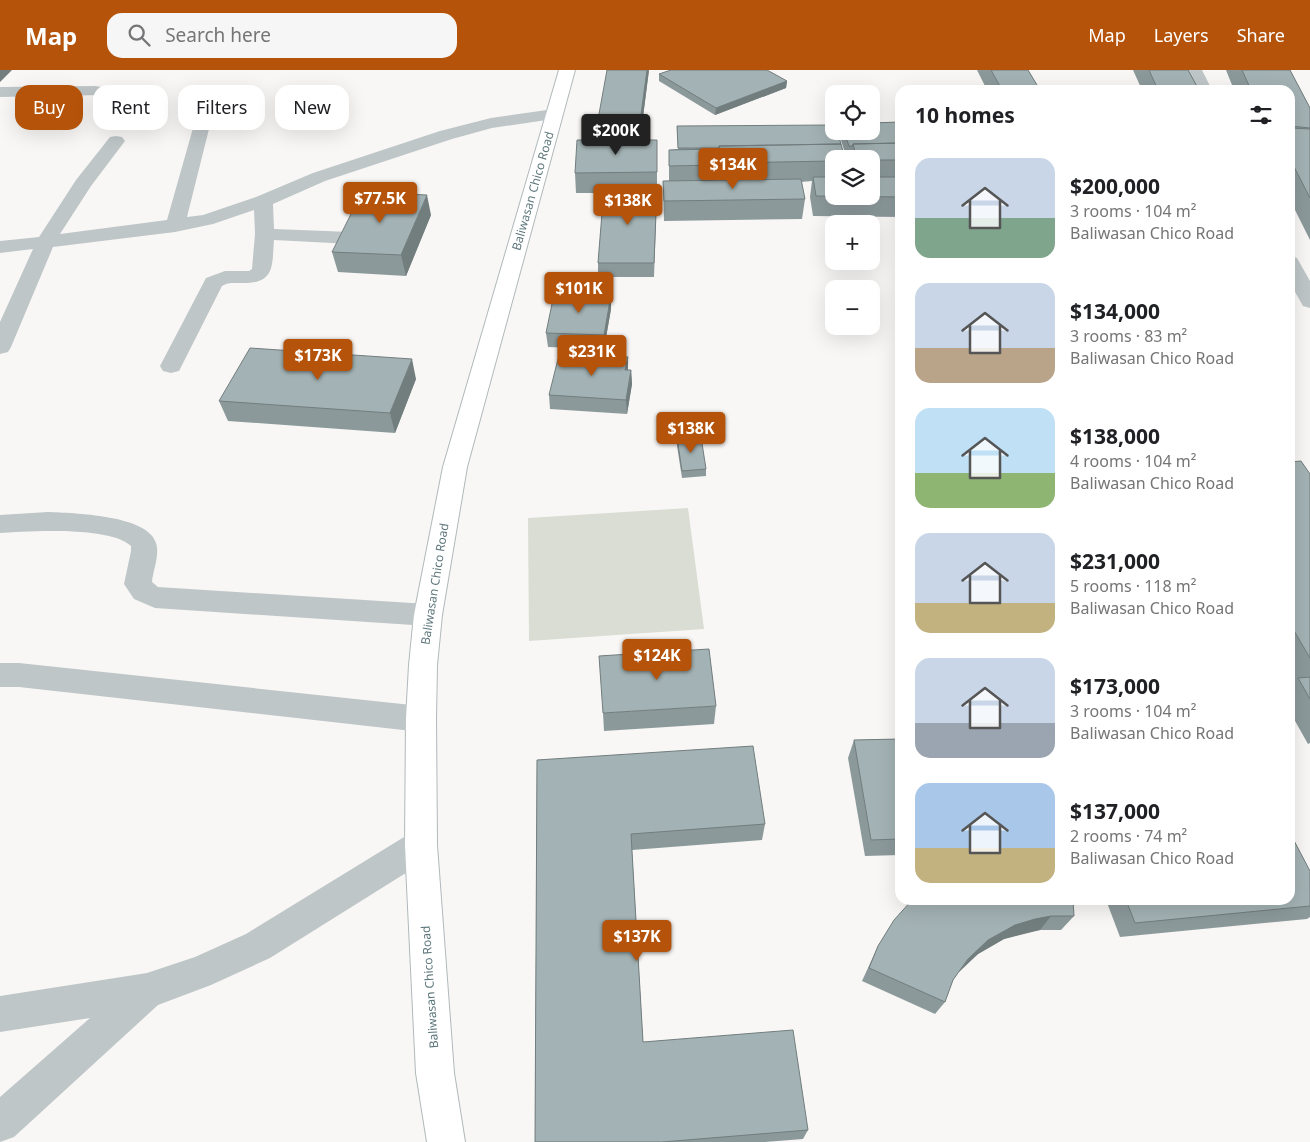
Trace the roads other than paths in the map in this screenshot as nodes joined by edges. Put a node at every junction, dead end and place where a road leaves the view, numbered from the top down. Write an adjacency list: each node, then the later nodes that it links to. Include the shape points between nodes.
1 (566, 70): 6 (main road, Baliwasan Chico Road)
2 (1194, 70): 3 (street)
3 (1202, 85)
4 (93, 91): 5 (street)
5 (0, 92)
6 (554, 114): 9 (street, via 492,123 446,135 319,176); 20 (main road, Baliwasan Chico Road, via 455,467)
7 (200, 130): 10 (street)
8 (116, 141): 13 (street)
9 (263, 201): 10 (street); 11 (street)
10 (175, 226): 13 (street)
11 (265, 234): 12 (street); 18 (street, via 264,268 260,274 224,276 213,282)
12 (351, 238)
13 (46, 241): 14 (street); 17 (street)
14 (0, 247)
15 (1295, 272): 16 (street)
16 (1310, 302)
17 (0, 347)
18 (171, 366)
19 (0, 524): 20 (street, via 41,521 100,526 136,534 144,550 138,584 144,592 155,597)
20 (428, 615): 22 (main road, Baliwasan Chico Road)
21 (0, 675): 22 (street)
22 (420, 719): 23 (main road, Baliwasan Chico Road)
23 (421, 845): 24 (street, via 258,946 199,973); 27 (main road, Baliwasan Chico Road, via 435,1073)
24 (147, 991): 25 (street); 26 (street)
25 (0, 1014)
26 (0, 1123)
27 (446, 1142)

